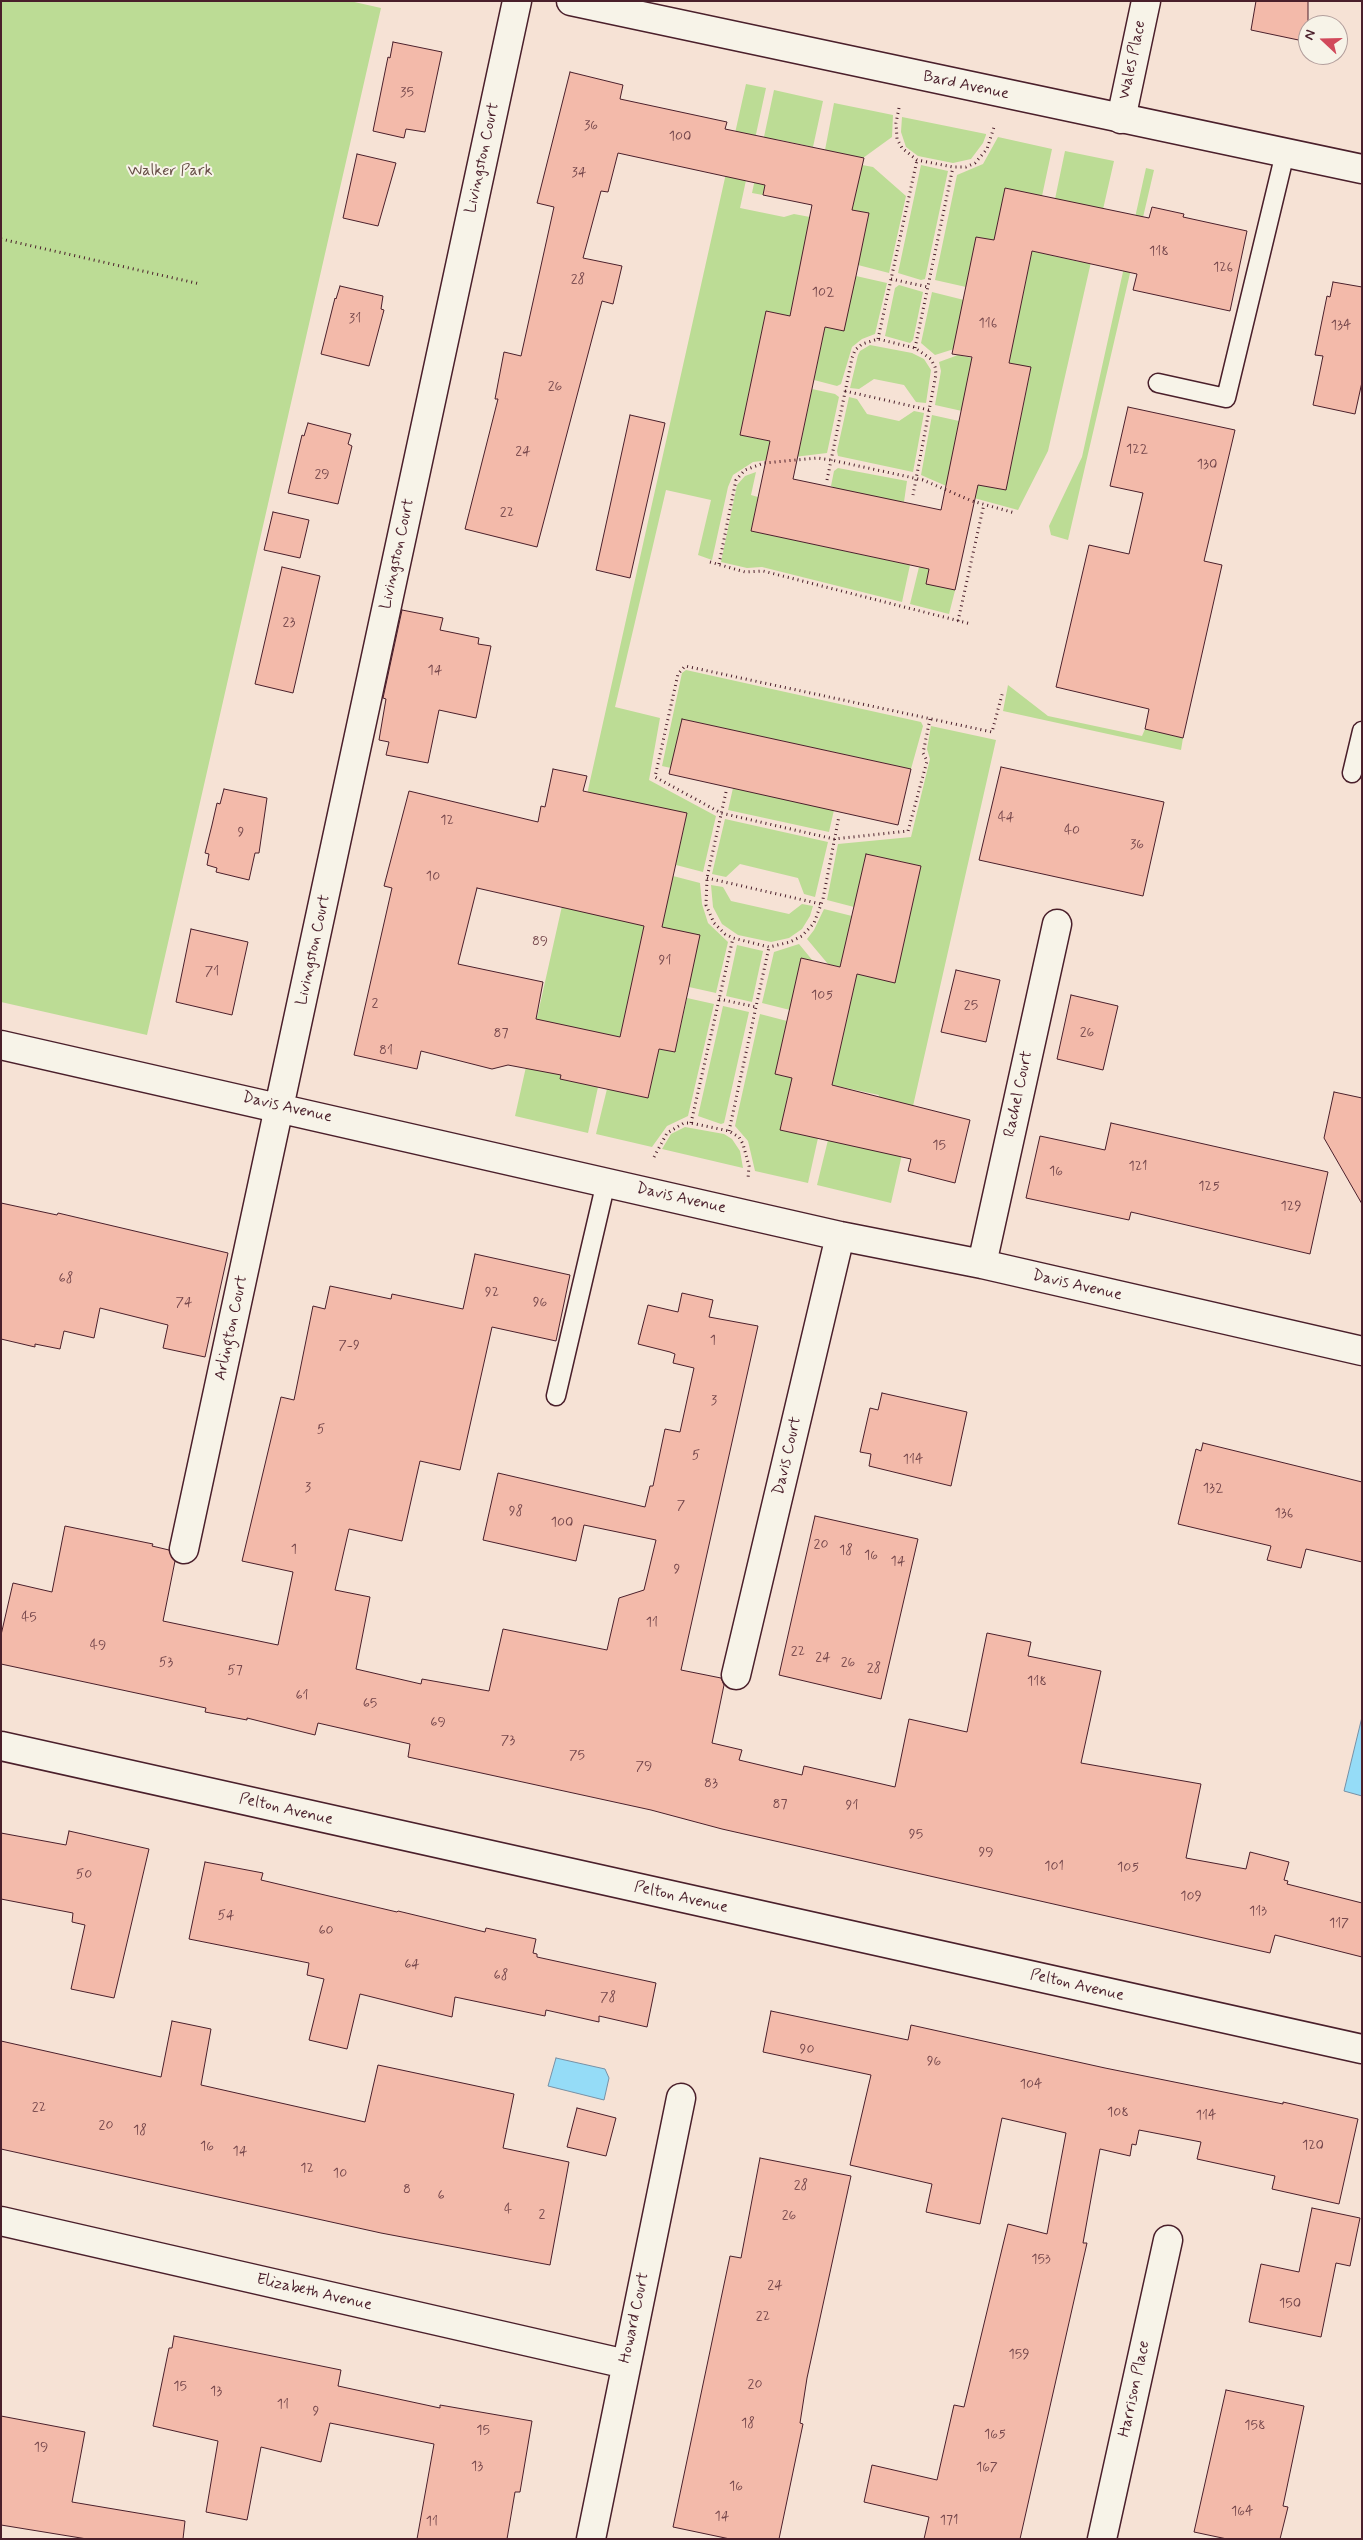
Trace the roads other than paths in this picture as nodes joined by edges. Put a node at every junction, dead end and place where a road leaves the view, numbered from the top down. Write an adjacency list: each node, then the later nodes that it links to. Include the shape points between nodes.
1 (517, 1): 12 (street, Livingston Court)
2 (571, 1): 4 (street, Bard Avenue)
3 (1146, 1): 4 (street, Wales Place)
4 (1121, 119): 5 (street, Bard Avenue)
5 (1285, 153): 6 (street, Bard Avenue); 7 (lane, via 1226,398)
6 (1362, 169)
7 (1158, 384)
8 (1362, 731): 9 (lane)
9 (1352, 773)
10 (1057, 924): 15 (street, Rachel Court)
11 (1, 1045): 12 (street, Davis Avenue)
12 (280, 1107): 13 (street, Davis Avenue); 18 (street, Arlington Court)
13 (606, 1182): 14 (street, Davis Avenue); 17 (lane)
14 (840, 1236): 15 (street, Davis Avenue); 19 (street, Davis Court)
15 (982, 1264): 16 (street, Davis Avenue)
16 (1362, 1351)
17 (556, 1396)
18 (184, 1549)
19 (736, 1675)
20 (1, 1746): 21 (street, Pelton Avenue)
21 (1362, 2049)
22 (681, 2098): 25 (street, Howard Court)
23 (1, 2221): 25 (street, Elizabeth Avenue)
24 (1168, 2240): 27 (street, Harrison Place)
25 (626, 2364): 26 (street, Howard Court)
26 (591, 2539)
27 (1102, 2539)

